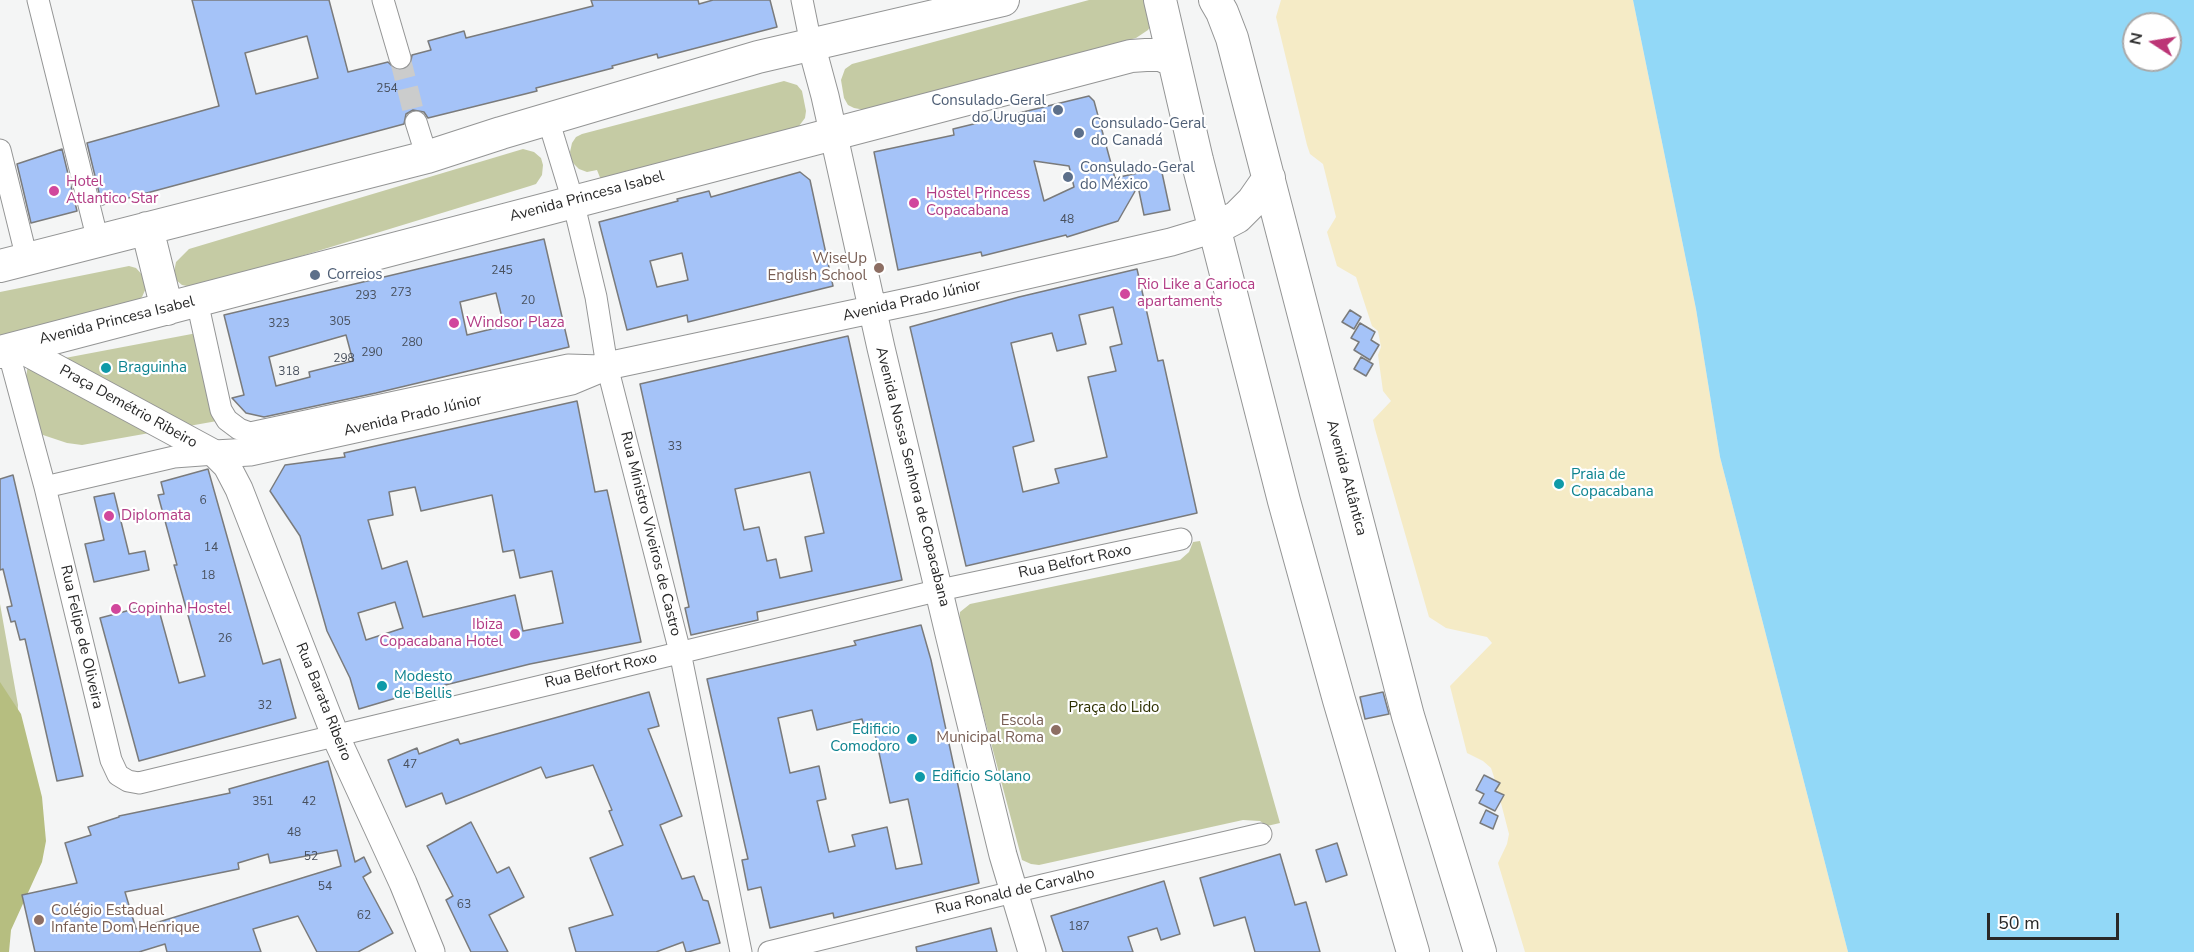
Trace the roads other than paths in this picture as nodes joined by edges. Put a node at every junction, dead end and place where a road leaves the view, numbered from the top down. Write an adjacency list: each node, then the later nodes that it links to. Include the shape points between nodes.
1 (38, 0): 22 (street)
2 (383, 0): 11 (street)
3 (802, 0): 10 (street, Avenida Nossa Senhora de Copacabana)
4 (1003, 0): 8 (highway)
5 (1160, 0): 12 (highway)
6 (1215, 0): 9 (highway)
7 (1226, 0): 9 (street, Avenida Atlântica)
8 (960, 5): 10 (highway)
9 (1232, 38): 18 (highway, Avenida Atlântica)
10 (812, 44): 13 (highway); 15 (main road, Avenida Nossa Senhora de Copacabana)
11 (400, 58)
12 (1174, 61): 15 (highway, Avenida Princesa Isabel, via 1161,55 1131,56); 21 (highway)
13 (548, 119): 17 (highway); 19 (street, Rua Ministro Viveiros de Castro)
14 (416, 122): 17 (street)
15 (833, 135): 19 (highway, Avenida Princesa Isabel); 26 (main road, Avenida Nossa Senhora de Copacabana)
16 (0, 150): 23 (street)
17 (427, 157): 20 (highway)
18 (1269, 178): 21 (highway, via 1237,217); 43 (highway, Avenida Atlântica, via 1408,716)
19 (573, 201): 24 (highway, Avenida Princesa Isabel); 28 (street, Rua Ministro Viveiros de Castro, via 596,297)
20 (147, 228): 22 (highway); 25 (highway)
21 (1214, 229): 26 (main road, Avenida Prado Júnior, via 1171,243); 42 (highway, via 1296,545)
22 (98, 241): 23 (highway)
23 (14, 262)
24 (197, 301): 25 (highway, Avenida Princesa Isabel); 28 (street, Avenida Prado Júnior, via 221,410 227,420 250,433 568,365)
25 (167, 309): 27 (highway, Avenida Princesa Isabel)
26 (873, 310): 28 (main road, Avenida Prado Júnior); 32 (main road, Avenida Nossa Senhora de Copacabana)
27 (8, 350): 29 (main road, Praça Demétrio Ribeiro); 30 (street)
28 (607, 366): 29 (main road, Avenida Prado Júnior, via 571,381 413,417 250,452); 33 (street, Rua Ministro Viveiros de Castro)
29 (215, 454): 30 (street, Praça Demétrio Ribeiro, via 174,457); 34 (main road, Rua Barata Ribeiro, via 236,482)
30 (45, 487): 35 (street, Rua Felipe de Oliveira, via 111,760 118,775)
31 (1181, 539): 32 (street, Rua Belfort Roxo)
32 (940, 590): 33 (street, Rua Belfort Roxo); 37 (main road, Avenida Nossa Senhora de Copacabana)
33 (680, 652): 34 (street, Rua Belfort Roxo); 39 (street, Rua Ministro Viveiros de Castro)
34 (335, 735): 35 (street, Rua Belfort Roxo, via 155,780); 38 (main road, Rua Barata Ribeiro)
35 (128, 781)
36 (1261, 834): 37 (street, Rua Ronald de Carvalho)
37 (1013, 892): 40 (street, Rua Ronald de Carvalho); 41 (main road, Avenida Nossa Senhora de Copacabana)
38 (431, 952)
39 (741, 952)
40 (769, 952)
41 (1032, 952)
42 (1413, 952)
43 (1480, 952)

